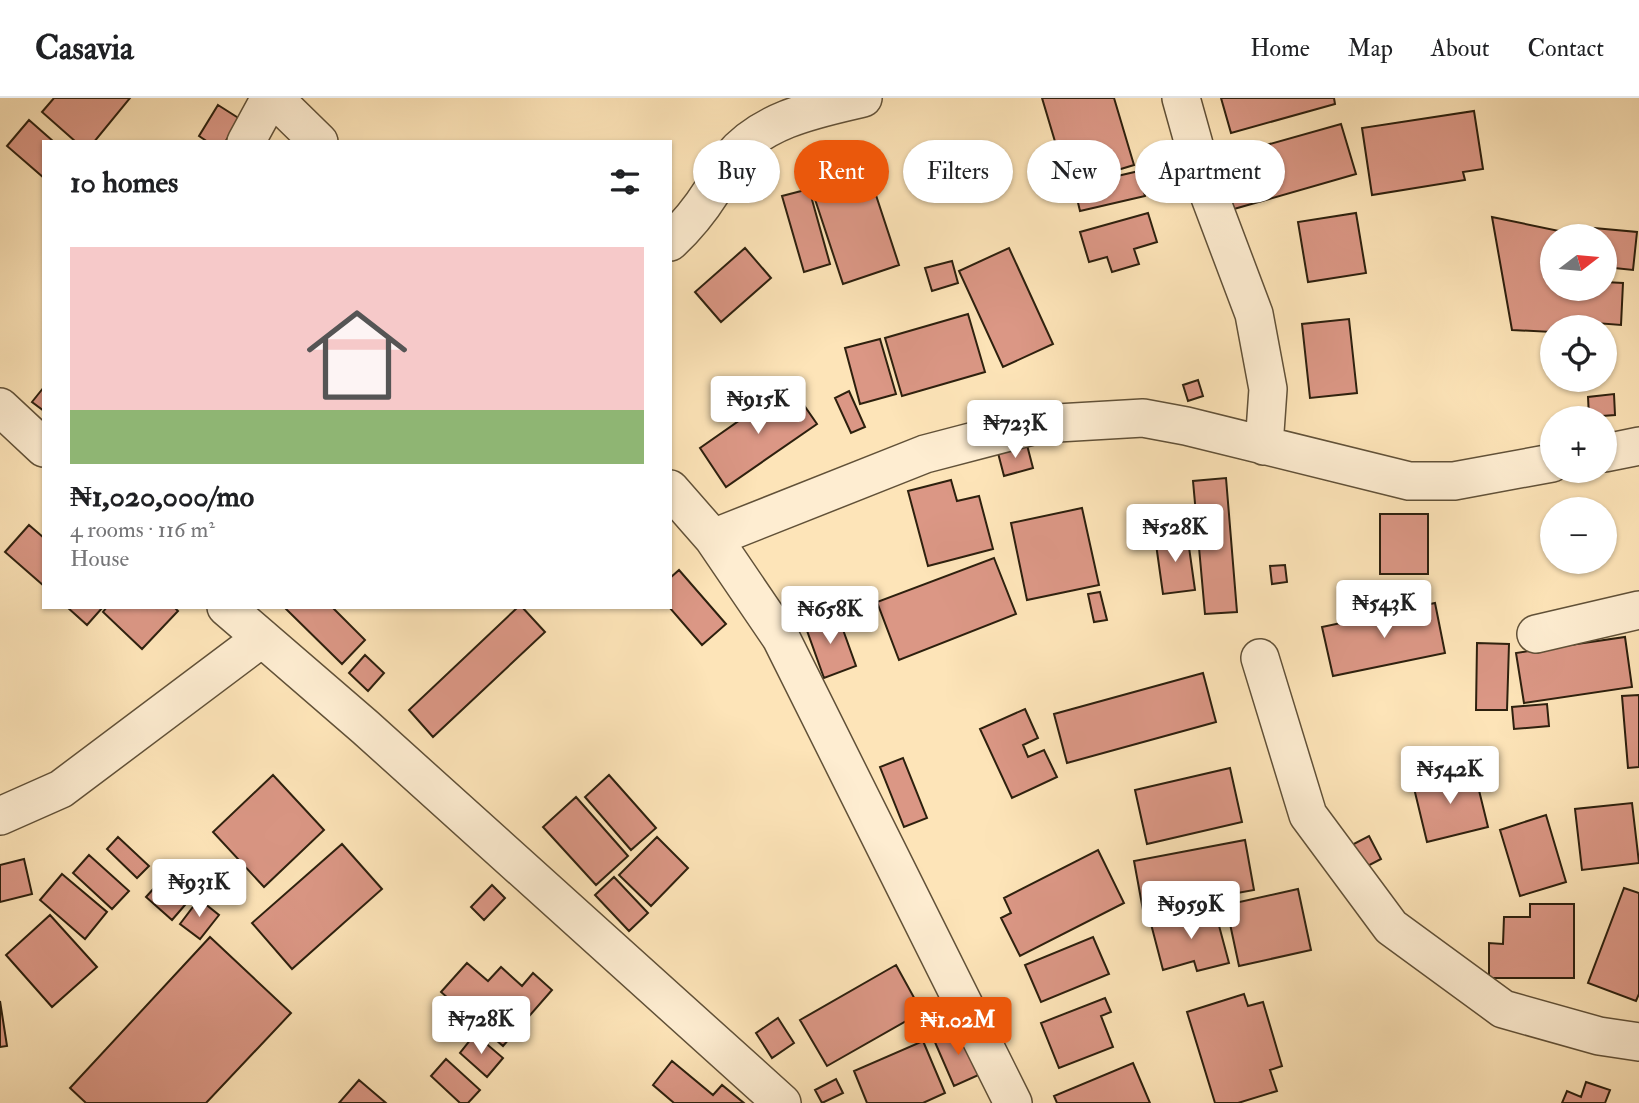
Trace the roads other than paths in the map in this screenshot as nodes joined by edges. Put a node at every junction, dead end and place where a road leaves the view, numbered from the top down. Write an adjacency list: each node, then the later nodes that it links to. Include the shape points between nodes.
1 (272, 98): 4 (street); 5 (street)
2 (863, 98): 6 (street, via 786,119 753,138 731,159)
3 (1181, 98): 9 (street, via 1205,184 1254,314 1268,389)
4 (247, 140)
5 (317, 140)
6 (672, 240)
7 (0, 407): 8 (street)
8 (42, 446)
9 (1264, 446): 12 (street, via 1409,481 1454,481); 14 (street, via 1143,418 1040,424 925,454)
10 (1639, 446): 11 (street)
11 (1617, 451)
12 (1540, 465)
13 (672, 491): 14 (street)
14 (713, 538): 23 (street, via 781,639)
15 (228, 609): 18 (street)
16 (1639, 610): 17 (street)
17 (1535, 634)
18 (262, 638): 20 (street, via 61,789); 22 (street)
19 (1260, 658): 21 (street, via 1308,815 1391,927 1503,1009 1599,1036)
20 (0, 816)
21 (1639, 1042)
22 (782, 1103)
23 (1013, 1103)

